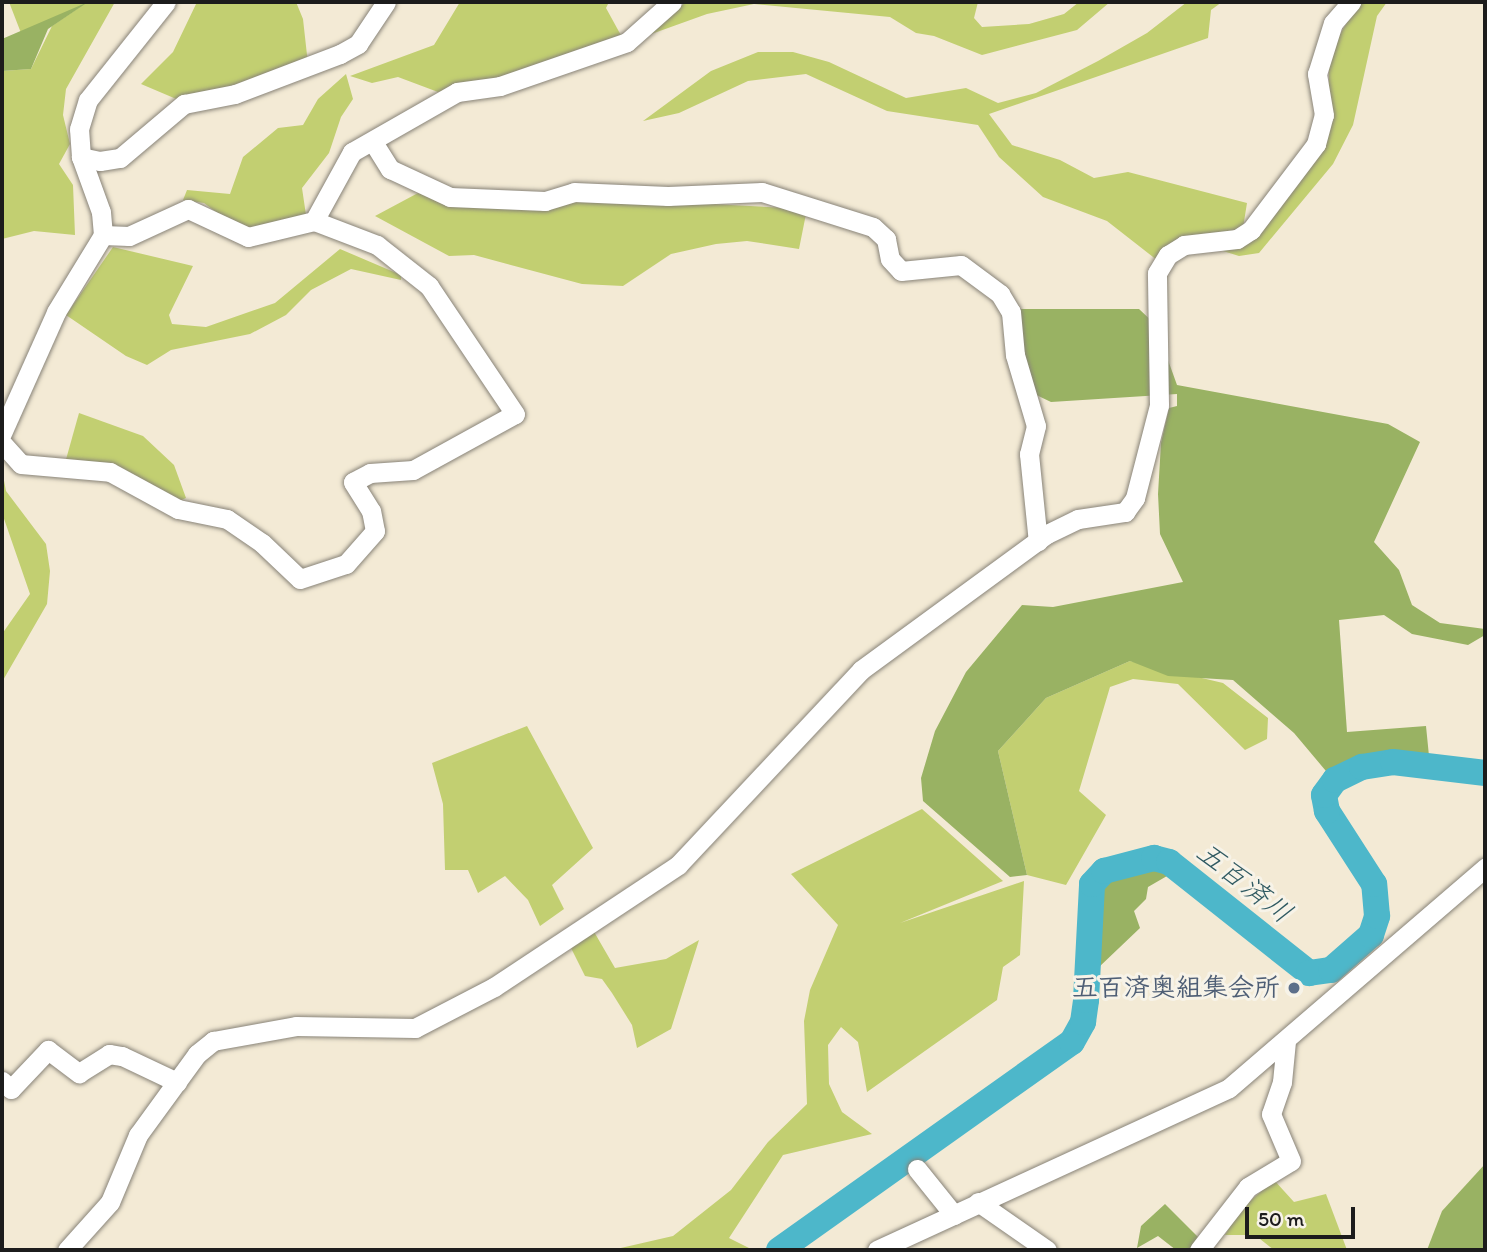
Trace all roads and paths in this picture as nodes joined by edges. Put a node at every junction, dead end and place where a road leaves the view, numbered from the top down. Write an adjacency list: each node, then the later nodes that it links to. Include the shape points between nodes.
1 (166, 2): 6 (street, via 88,100 79,129)
2 (386, 2): 6 (street, via 358,44 340,54 235,94 184,104 120,158 100,161)
3 (672, 2): 5 (street, via 627,42 500,86 457,92)
4 (1351, 2): 11 (street, via 1333,23 1317,74 1324,115 1316,144 1251,230 1237,239 1184,245 1168,255 1157,273 1159,405 1135,498 1125,512 1078,519)
5 (373, 142): 7 (street, via 352,152); 11 (street, via 390,169 450,197 545,201 574,192 668,196 762,192 873,227 886,239 890,259 901,271 961,265 1000,294 1011,312 1015,355 1036,426 1028,454)
6 (81, 157): 8 (street, via 101,212)
7 (314, 220): 8 (street, via 248,237 188,209 129,236); 10 (street, via 377,245 429,286 514,414 413,470 370,473 353,482 371,511 375,531 346,564 300,579 262,543 227,519 178,509 110,472 21,464)
8 (103, 235): 9 (street, via 56,312)
9 (2, 433)
10 (2, 443)
11 (1038, 542): 15 (street, via 861,670 678,865 556,949 415,1028 296,1026 213,1041)
12 (1485, 868): 13 (street)
13 (1286, 1041): 17 (street, via 1203,1104); 22 (street, via 1282,1082 1271,1114 1291,1161 1248,1187)
14 (2, 1081): 15 (street, via 11,1089 48,1049 79,1073 109,1054)
15 (177, 1082): 19 (street, via 138,1135 110,1202)
16 (917, 1169): 18 (street)
17 (978, 1202): 18 (street); 21 (street)
18 (954, 1215): 20 (street)
19 (67, 1250)
20 (877, 1250)
21 (1047, 1250)
22 (1199, 1250)

